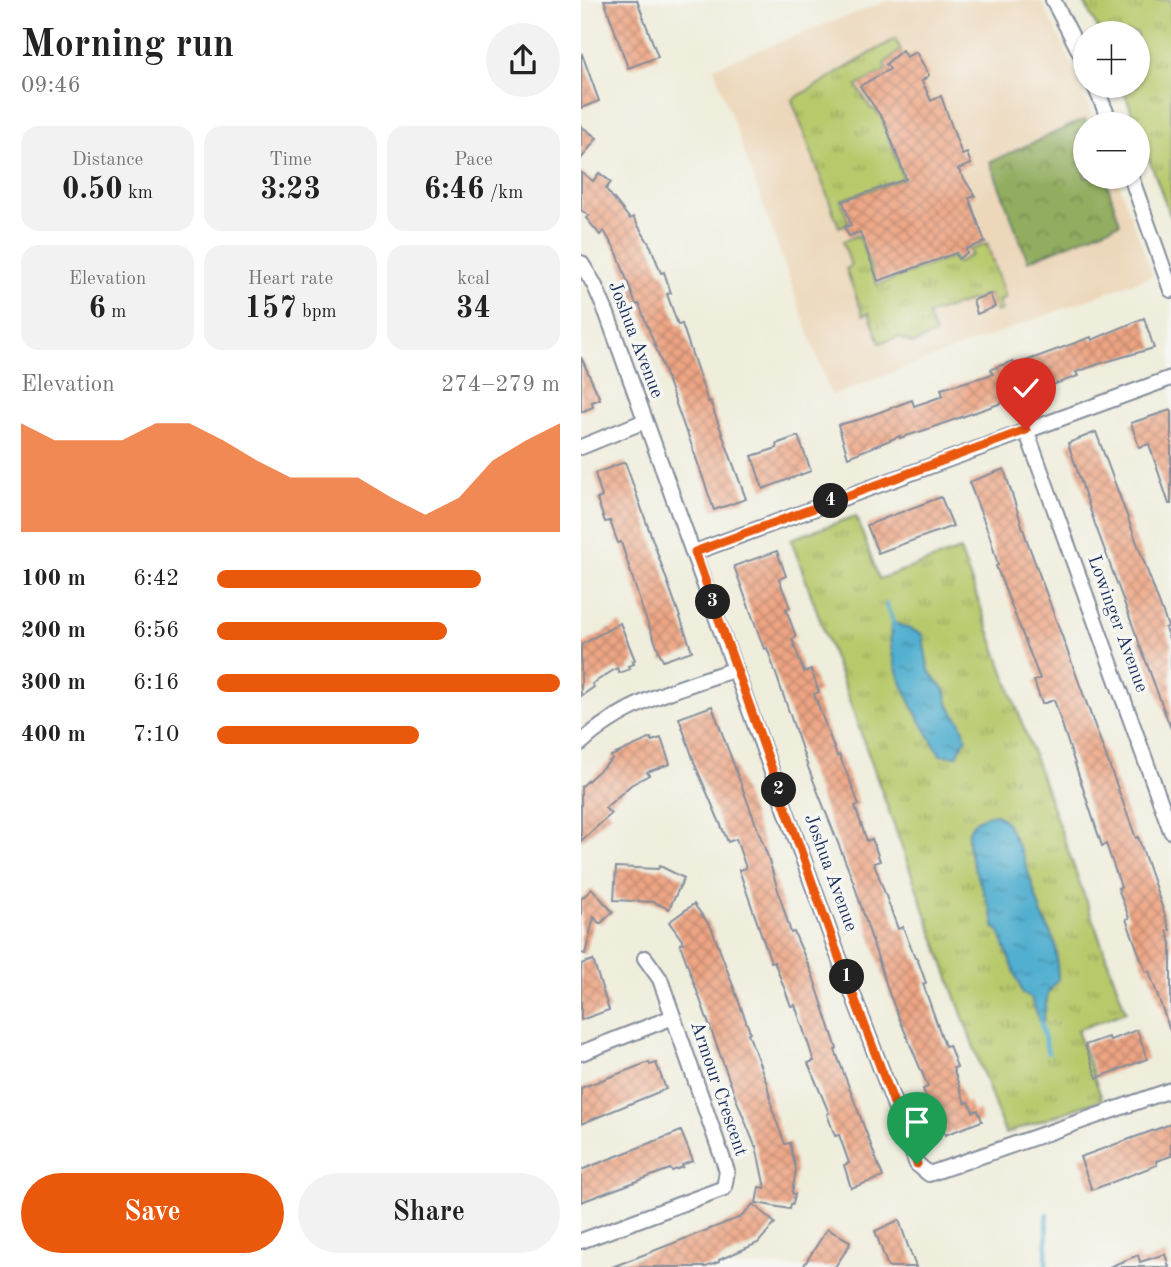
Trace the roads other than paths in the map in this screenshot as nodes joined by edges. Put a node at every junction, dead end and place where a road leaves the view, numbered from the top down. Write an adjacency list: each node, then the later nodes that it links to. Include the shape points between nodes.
1 (1053, 0): 2 (street)
2 (1073, 39)
3 (1135, 189): 5 (street)
4 (581, 263): 7 (street, Joshua Avenue, via 600,296)
5 (1171, 290)
6 (1171, 378): 8 (street)
7 (645, 421): 9 (street); 10 (street, Joshua Avenue)
8 (1026, 430): 10 (street); 13 (street, Lowinger Avenue)
9 (581, 447)
10 (695, 552): 11 (street, Joshua Avenue)
11 (736, 668): 12 (street, via 645,701 608,721); 17 (street, Joshua Avenue, via 917,1164 929,1174)
12 (581, 743)
13 (1171, 831)
14 (645, 958): 15 (street, Armour Crescent, via 660,979)
15 (673, 1017): 16 (street, Armour Crescent); 18 (street, Armour Crescent, via 727,1171 724,1188)
16 (581, 1053)
17 (1171, 1090)
18 (581, 1241)

